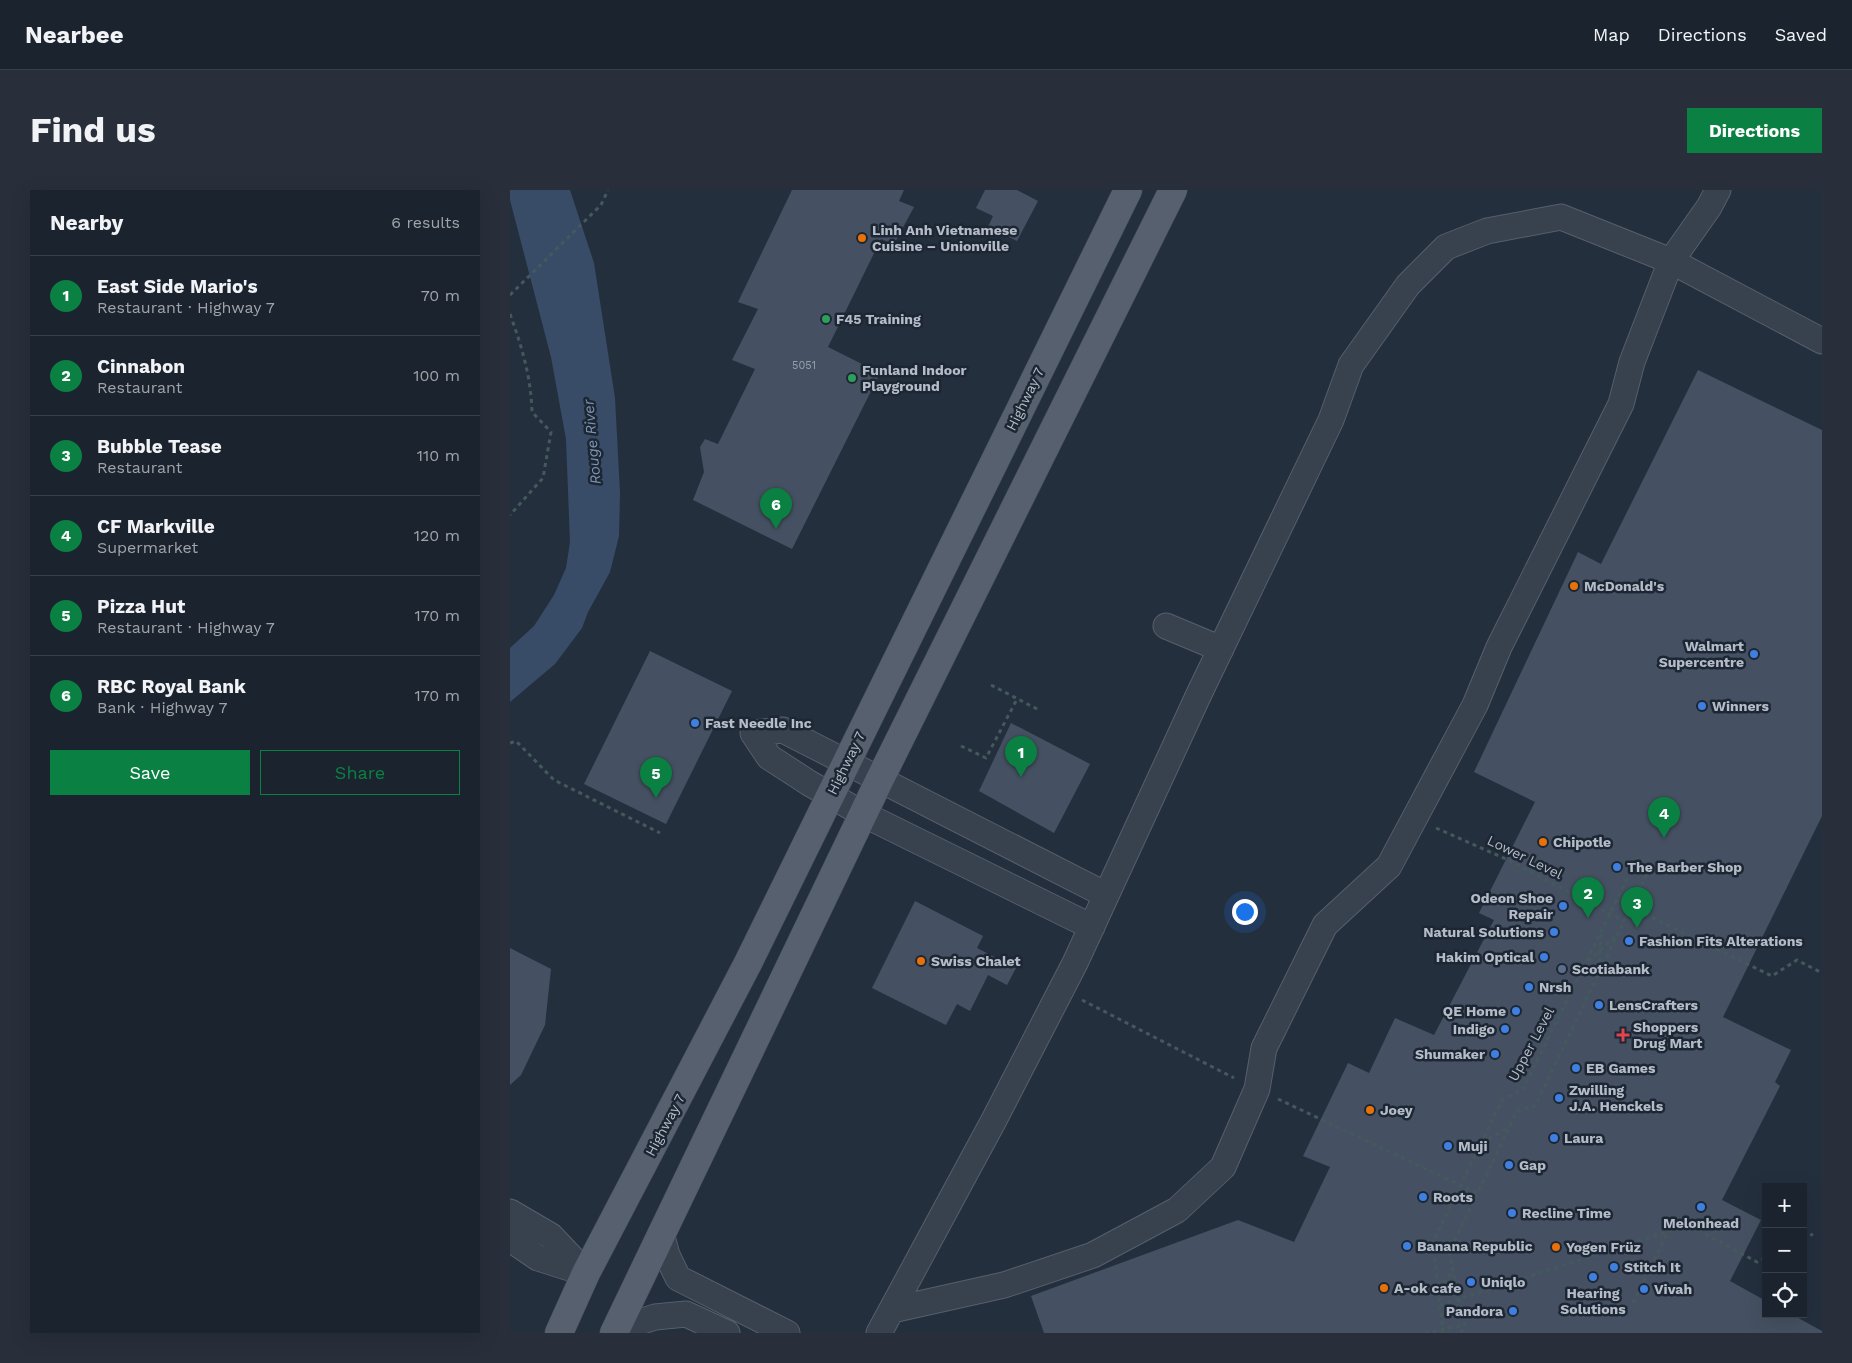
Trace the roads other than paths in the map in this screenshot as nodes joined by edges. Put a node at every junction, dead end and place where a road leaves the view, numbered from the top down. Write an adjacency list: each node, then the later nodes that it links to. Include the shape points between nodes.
1 (1128, 190): 8 (main road, Highway 7)
2 (1173, 190): 9 (main road)
3 (1718, 190): 4 (lane, via 1710,207)
4 (1671, 261): 5 (lane); 7 (lane, via 1561,217 1487,231 1446,247 1408,285 1351,365 1331,420); 18 (lane, via 1632,362 1621,404 1499,648 1474,705 1389,866 1325,925 1264,1048 1257,1089 1223,1167 1177,1210 1094,1255 1004,1286)
5 (1822, 340)
6 (1166, 626): 7 (lane)
7 (1221, 649): 12 (lane)
8 (845, 762): 9 (lane); 10 (main road, Highway 7); 10 (lane, via 783,730 753,733 769,757)
9 (879, 781): 11 (main road); 12 (lane)
10 (830, 795): 11 (lane); 17 (main road, Highway 7, via 744,972)
11 (863, 814): 13 (lane); 15 (main road)
12 (1106, 895): 13 (lane)
13 (1092, 927): 18 (lane)
14 (510, 1212): 17 (lane, via 551,1236)
15 (661, 1233): 19 (main road); 22 (lane, via 678,1278)
16 (510, 1239): 17 (lane, via 538,1258)
17 (586, 1273): 20 (main road, Highway 7)
18 (892, 1310): 23 (lane)
19 (615, 1332): 21 (lane, via 656,1317 686,1314)
20 (559, 1333)
21 (726, 1333)
22 (787, 1333)
23 (879, 1333)

